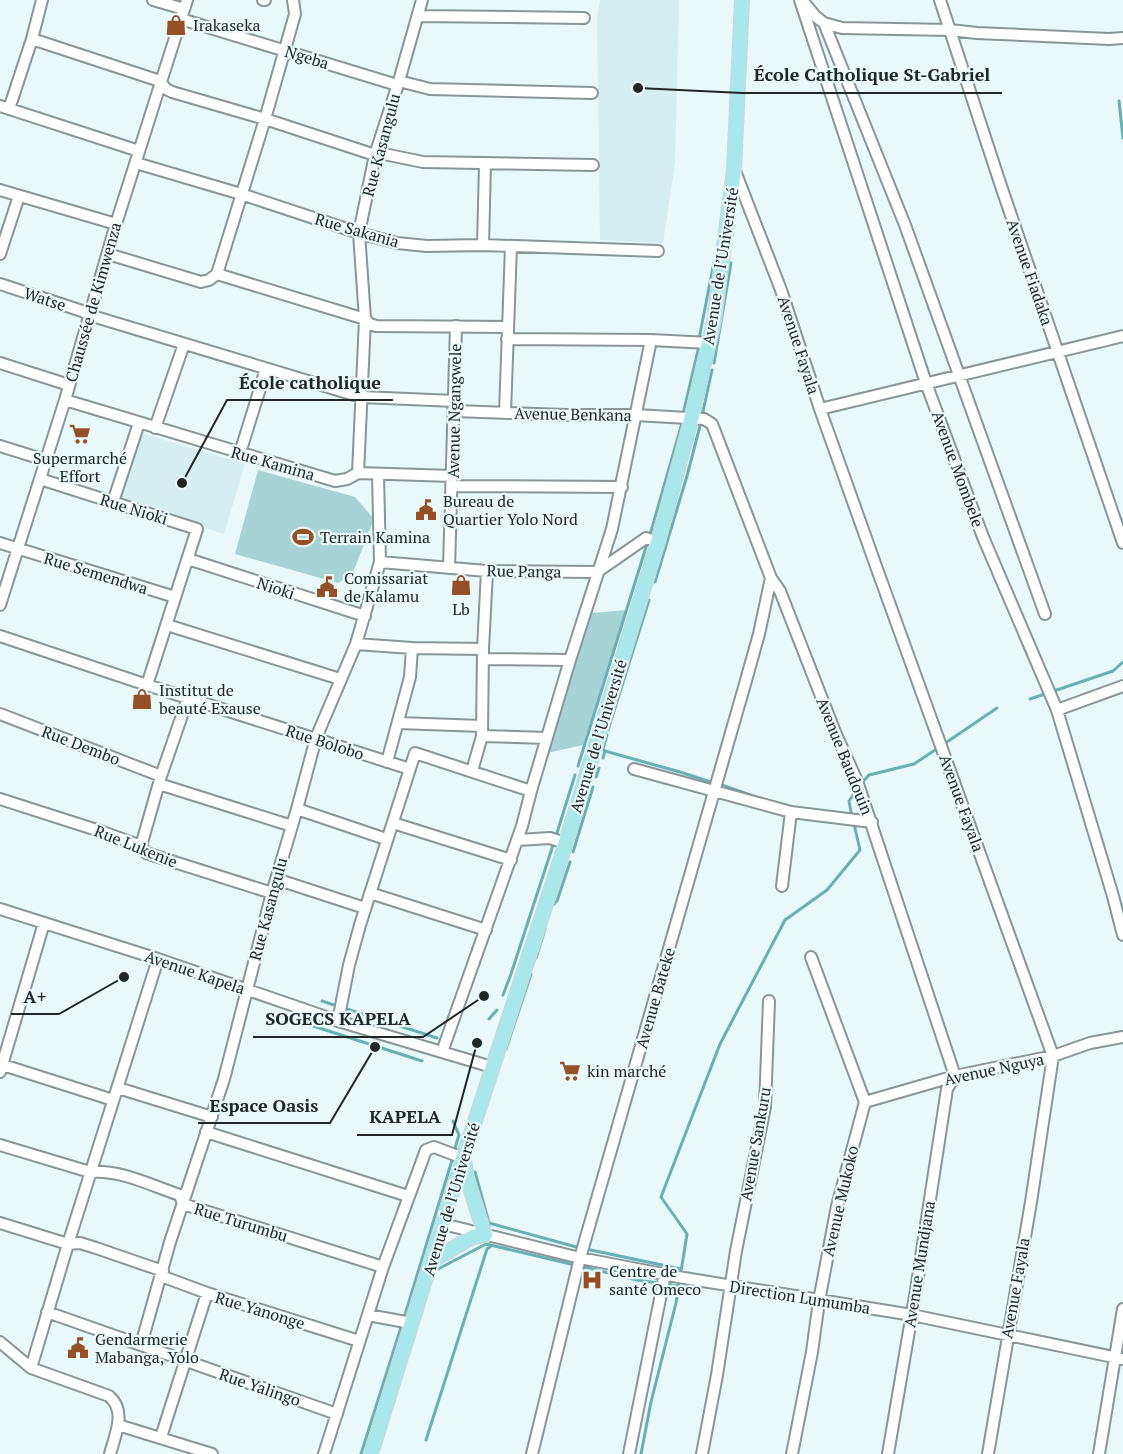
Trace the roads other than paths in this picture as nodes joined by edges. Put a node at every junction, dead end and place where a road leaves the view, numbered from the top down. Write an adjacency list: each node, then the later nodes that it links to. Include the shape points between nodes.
1 (42, 0): 14 (street)
2 (153, 0): 8 (street, Ngeba)
3 (293, 0): 15 (street, via 295,14)
4 (422, 0): 9 (street, Rue Kasangulu)
5 (742, 0): 26 (main road, Avenue de l’Université)
6 (801, 0): 11 (street); 52 (street, Avenue Mombele)
7 (940, 0): 12 (street, Avenue Fiadaka)
8 (184, 10): 15 (street, Ngeba); 16 (street, Chaussée de Kimwenza)
9 (419, 16): 10 (street); 17 (street, Rue Kasangulu)
10 (584, 18)
11 (824, 23): 12 (street, via 862,30); 51 (street)
12 (950, 30): 13 (street); 48 (street, Avenue Fiadaka)
13 (1123, 38)
14 (32, 39): 16 (street); 19 (street)
15 (284, 50): 17 (street, Ngeba); 20 (street)
16 (160, 81): 20 (street, via 172,92); 21 (street, Chaussée de Kimwenza)
17 (398, 83): 18 (street, Ngeba, via 430,89); 22 (street, Rue Kasangulu)
18 (592, 93)
19 (4, 107): 21 (street)
20 (265, 119): 22 (street); 28 (street)
21 (139, 151): 23 (street, Chaussée de Kimwenza)
22 (375, 155): 24 (street, via 423,162); 31 (street, Rue Kasangulu)
23 (136, 163): 28 (street, Rue Sakania); 30 (street, Chaussée de Kimwenza)
24 (485, 164): 25 (street); 32 (street)
25 (593, 165)
26 (734, 170): 46 (main road, Avenue de l’Université); 57 (street, Avenue Fayala, via 781,290)
27 (0, 190): 29 (street)
28 (242, 194): 31 (street, Rue Sakania); 37 (street)
29 (19, 196): 30 (street); 35 (street)
30 (116, 224): 36 (street, Chaussée de Kimwenza)
31 (359, 233): 32 (street, Rue Sakania, via 409,244); 40 (street, Rue Kasangulu)
32 (483, 245): 33 (street, Rue Sakania)
33 (511, 246): 34 (street, Rue Sakania); 42 (street)
34 (658, 252)
35 (0, 254)
36 (108, 254): 37 (street, via 201,282); 39 (street, Chaussée de Kimwenza)
37 (217, 273): 40 (street)
38 (0, 284): 39 (street, Watse)
39 (89, 315): 47 (street, Watse); 53 (street, Chaussée de Kimwenza)
40 (365, 319): 41 (street, via 376,326); 54 (street, Rue Kasangulu)
41 (456, 326): 42 (street); 56 (street, Avenue Ngangwele)
42 (508, 327): 44 (street)
43 (1123, 336): 48 (street)
44 (507, 339): 45 (street); 58 (street)
45 (651, 340): 46 (street); 59 (street)
46 (709, 343): 60 (main road, Avenue de l’Université)
47 (184, 344): 50 (street, Watse); 62 (street)
48 (1057, 351): 51 (street); 75 (street, Avenue Fiadaka)
49 (0, 363): 53 (street)
50 (266, 369): 54 (street, Avenue Benkana); 65 (street)
51 (960, 374): 52 (street); 85 (street)
52 (926, 383): 57 (street); 97 (street, Avenue Mombele, via 983,537)
53 (69, 385): 55 (street, Chaussée de Kimwenza)
54 (361, 398): 56 (street, Avenue Benkana); 67 (street, Rue Kasangulu)
55 (64, 400): 61 (street, Rue Kamina); 66 (street, Chaussée de Kimwenza)
56 (455, 406): 58 (street, Avenue Benkana); 70 (street, Avenue Ngangwele)
57 (820, 409): 137 (street, Avenue Fayala)
58 (505, 413): 59 (street, Avenue Benkana)
59 (636, 415): 60 (street, Avenue Benkana); 71 (street)
60 (691, 420): 63 (street, Avenue Benkana, via 704,419 712,424); 73 (main road, Avenue de l’Université)
61 (139, 423): 62 (street, Rue Kamina); 72 (street)
62 (155, 428): 65 (street, Rue Kamina)
63 (719, 443): 82 (street, Avenue Baudouin)
64 (0, 446): 66 (street)
65 (240, 453): 67 (street, Rue Kamina, via 335,481)
66 (45, 460): 69 (street, Chaussée de Kimwenza)
67 (358, 473): 68 (street, Rue Kamina)
68 (378, 474): 70 (street, Rue Kamina); 78 (street, Rue Kasangulu)
69 (39, 479): 72 (street, Rue Nioki); 76 (street, Chaussée de Kimwenza)
70 (453, 481): 71 (street, Rue Kamina); 79 (street, Avenue Ngangwele)
71 (622, 487): 81 (street)
72 (113, 502): 77 (street, Rue Nioki, via 197,529)
73 (658, 542): 81 (street, via 646,538); 118 (main road, Avenue de l’Université)
74 (0, 543): 76 (street, Rue Semendwa)
75 (1123, 543)
76 (18, 549): 83 (street, Rue Semendwa); 84 (street, Chaussée de Kimwenza)
77 (188, 559): 83 (street); 86 (street, Nioki)
78 (380, 562): 79 (street, Rue Panga); 86 (street, Rue Kasangulu)
79 (449, 568): 80 (street, Rue Panga)
80 (487, 571): 81 (street, Rue Panga); 91 (street)
81 (597, 572): 92 (street)
82 (771, 578): 108 (street, Avenue Bateke); 113 (street, Avenue Baudouin, via 780,591)
83 (175, 597): 87 (street)
84 (0, 605)
85 (1045, 614)
86 (364, 616): 89 (street, Rue Kasangulu)
87 (167, 625): 93 (street); 94 (street)
88 (0, 636): 94 (street, Rue Bolobo)
89 (356, 644): 90 (street); 93 (street, Rue Kasangulu)
90 (412, 648): 91 (street); 99 (street)
91 (483, 654): 92 (street); 100 (street)
92 (570, 660): 102 (street)
93 (340, 679): 101 (street, Rue Kasangulu)
94 (147, 685): 96 (street, Rue Bolobo)
95 (1123, 686): 97 (street)
96 (188, 698): 101 (street, Rue Bolobo); 107 (street)
97 (1057, 710): 129 (street, Avenue Mombele)
98 (0, 714): 107 (street, Rue Dembo)
99 (399, 723): 100 (street); 103 (street)
100 (482, 731): 102 (street); 106 (street)
101 (316, 738): 103 (street, Rue Bolobo); 111 (street, Rue Kasangulu)
102 (547, 738): 109 (street)
103 (387, 762): 105 (street, Rue Bolobo)
104 (634, 769): 108 (street)
105 (410, 770): 106 (street, via 415,753); 114 (street)
106 (472, 771): 109 (street)
107 (160, 780): 115 (street, Rue Dembo); 119 (street)
108 (715, 790): 112 (street); 155 (street, Avenue Bateke)
109 (531, 791): 117 (street)
110 (0, 799): 119 (street, Rue Lukenie)
111 (297, 809): 115 (street, Rue Kasangulu); 116 (street)
112 (791, 812): 113 (street); 122 (street)
113 (872, 822): 140 (street, Avenue Baudouin)
114 (393, 823): 116 (street); 120 (street)
115 (292, 826): 121 (street, Rue Kasangulu)
116 (386, 839): 124 (street)
117 (518, 840): 118 (street, via 550,838); 120 (street)
118 (565, 843): 139 (main road, Avenue de l’Université)
119 (141, 846): 123 (street, Rue Lukenie, via 146,853)
120 (512, 860): 128 (street)
121 (276, 879): 123 (street, Rue Kasangulu); 125 (street)
122 (782, 886)
123 (272, 892): 132 (street, Rue Kasangulu)
124 (370, 893): 125 (street); 128 (street)
125 (365, 908): 134 (street)
126 (0, 909): 127 (street, Avenue Kapela)
127 (44, 923): 131 (street, Avenue Kapela); 138 (street)
128 (486, 930): 136 (street)
129 (1123, 935)
130 (811, 957): 143 (street)
131 (158, 959): 132 (street, Avenue Kapela); 141 (street)
132 (247, 991): 134 (street, Avenue Kapela); 144 (street, Rue Kasangulu)
133 (769, 1001): 160 (street, Avenue Sankuru, via 765,1107)
134 (338, 1020): 136 (street, Avenue Kapela)
135 (1123, 1037): 137 (street, Avenue Nguya)
136 (442, 1052): 139 (street, Avenue Kapela)
137 (1053, 1056): 140 (street, Avenue Nguya); 168 (street, Avenue Fayala)
138 (2, 1062): 142 (street)
139 (492, 1067): 147 (main road, Avenue de l’Université)
140 (955, 1076): 143 (street, Avenue Nguya); 166 (street, Avenue Mundjana, via 947,1089)
141 (118, 1088): 142 (street); 144 (street)
142 (113, 1100): 148 (street)
143 (864, 1102): 162 (street, Avenue Mukoko, via 837,1206)
144 (212, 1117): 145 (street, Rue Kasangulu)
145 (206, 1131): 149 (street); 150 (street, Rue Kasangulu)
146 (0, 1145): 148 (street, Rue Turumbu)
147 (463, 1158): 149 (street, via 444,1149 426,1150); 152 (main road, Avenue de l’Université); 153 (main road)
148 (90, 1172): 150 (street, Rue Turumbu, via 116,1174 169,1191 180,1195); 154 (street)
149 (408, 1196): 157 (street)
150 (183, 1204): 157 (street, Rue Turumbu); 158 (street, Rue Kasangulu)
151 (0, 1223): 154 (street, Rue Yanonge)
152 (443, 1224): 153 (street, Direction Lumumba); 156 (main road, Avenue de l’Université)
153 (485, 1235): 155 (street, Direction Lumumba); 156 (main road)
154 (68, 1244): 158 (street, Rue Yanonge, via 96,1248); 164 (street)
155 (580, 1258): 159 (street, Direction Lumumba); 182 (street, Avenue Bateke)
156 (431, 1261): 167 (main road, Avenue de l’Université)
157 (383, 1267): 165 (street)
158 (162, 1274): 161 (street, Rue Yanonge); 171 (street, Rue Kasangulu)
159 (668, 1275): 160 (street, Direction Lumumba); 183 (street)
160 (731, 1286): 162 (street, Direction Lumumba); 184 (street, Avenue Sankuru)
161 (207, 1293): 169 (street, Rue Yanonge); 173 (street)
162 (819, 1301): 166 (street, Direction Lumumba); 185 (street, Avenue Mukoko)
163 (1123, 1309): 172 (street)
164 (47, 1312): 171 (street, Rue Yalingo); 174 (street)
165 (368, 1315): 167 (street); 169 (street)
166 (912, 1315): 168 (street, Direction Lumumba); 186 (street, Avenue Mundjana)
167 (411, 1323): 181 (main road, Avenue de l’Université)
168 (1007, 1335): 172 (street, Direction Lumumba); 187 (street, Avenue Fayala)
169 (359, 1341): 175 (street)
170 (0, 1342): 174 (street)
171 (141, 1345): 173 (street, Rue Yalingo)
172 (1119, 1358): 188 (street)
173 (185, 1360): 175 (street, Rue Yalingo); 177 (street)
174 (31, 1368): 176 (street, via 109,1396 119,1408)
175 (337, 1414): 180 (street)
176 (118, 1425): 177 (street); 178 (street)
177 (160, 1437): 179 (street)
178 (110, 1454)
179 (212, 1454)
180 (324, 1454)
181 (371, 1454)
182 (532, 1454)
183 (629, 1454)
184 (702, 1454)
185 (792, 1454)
186 (888, 1454)
187 (988, 1454)
188 (1099, 1454)

